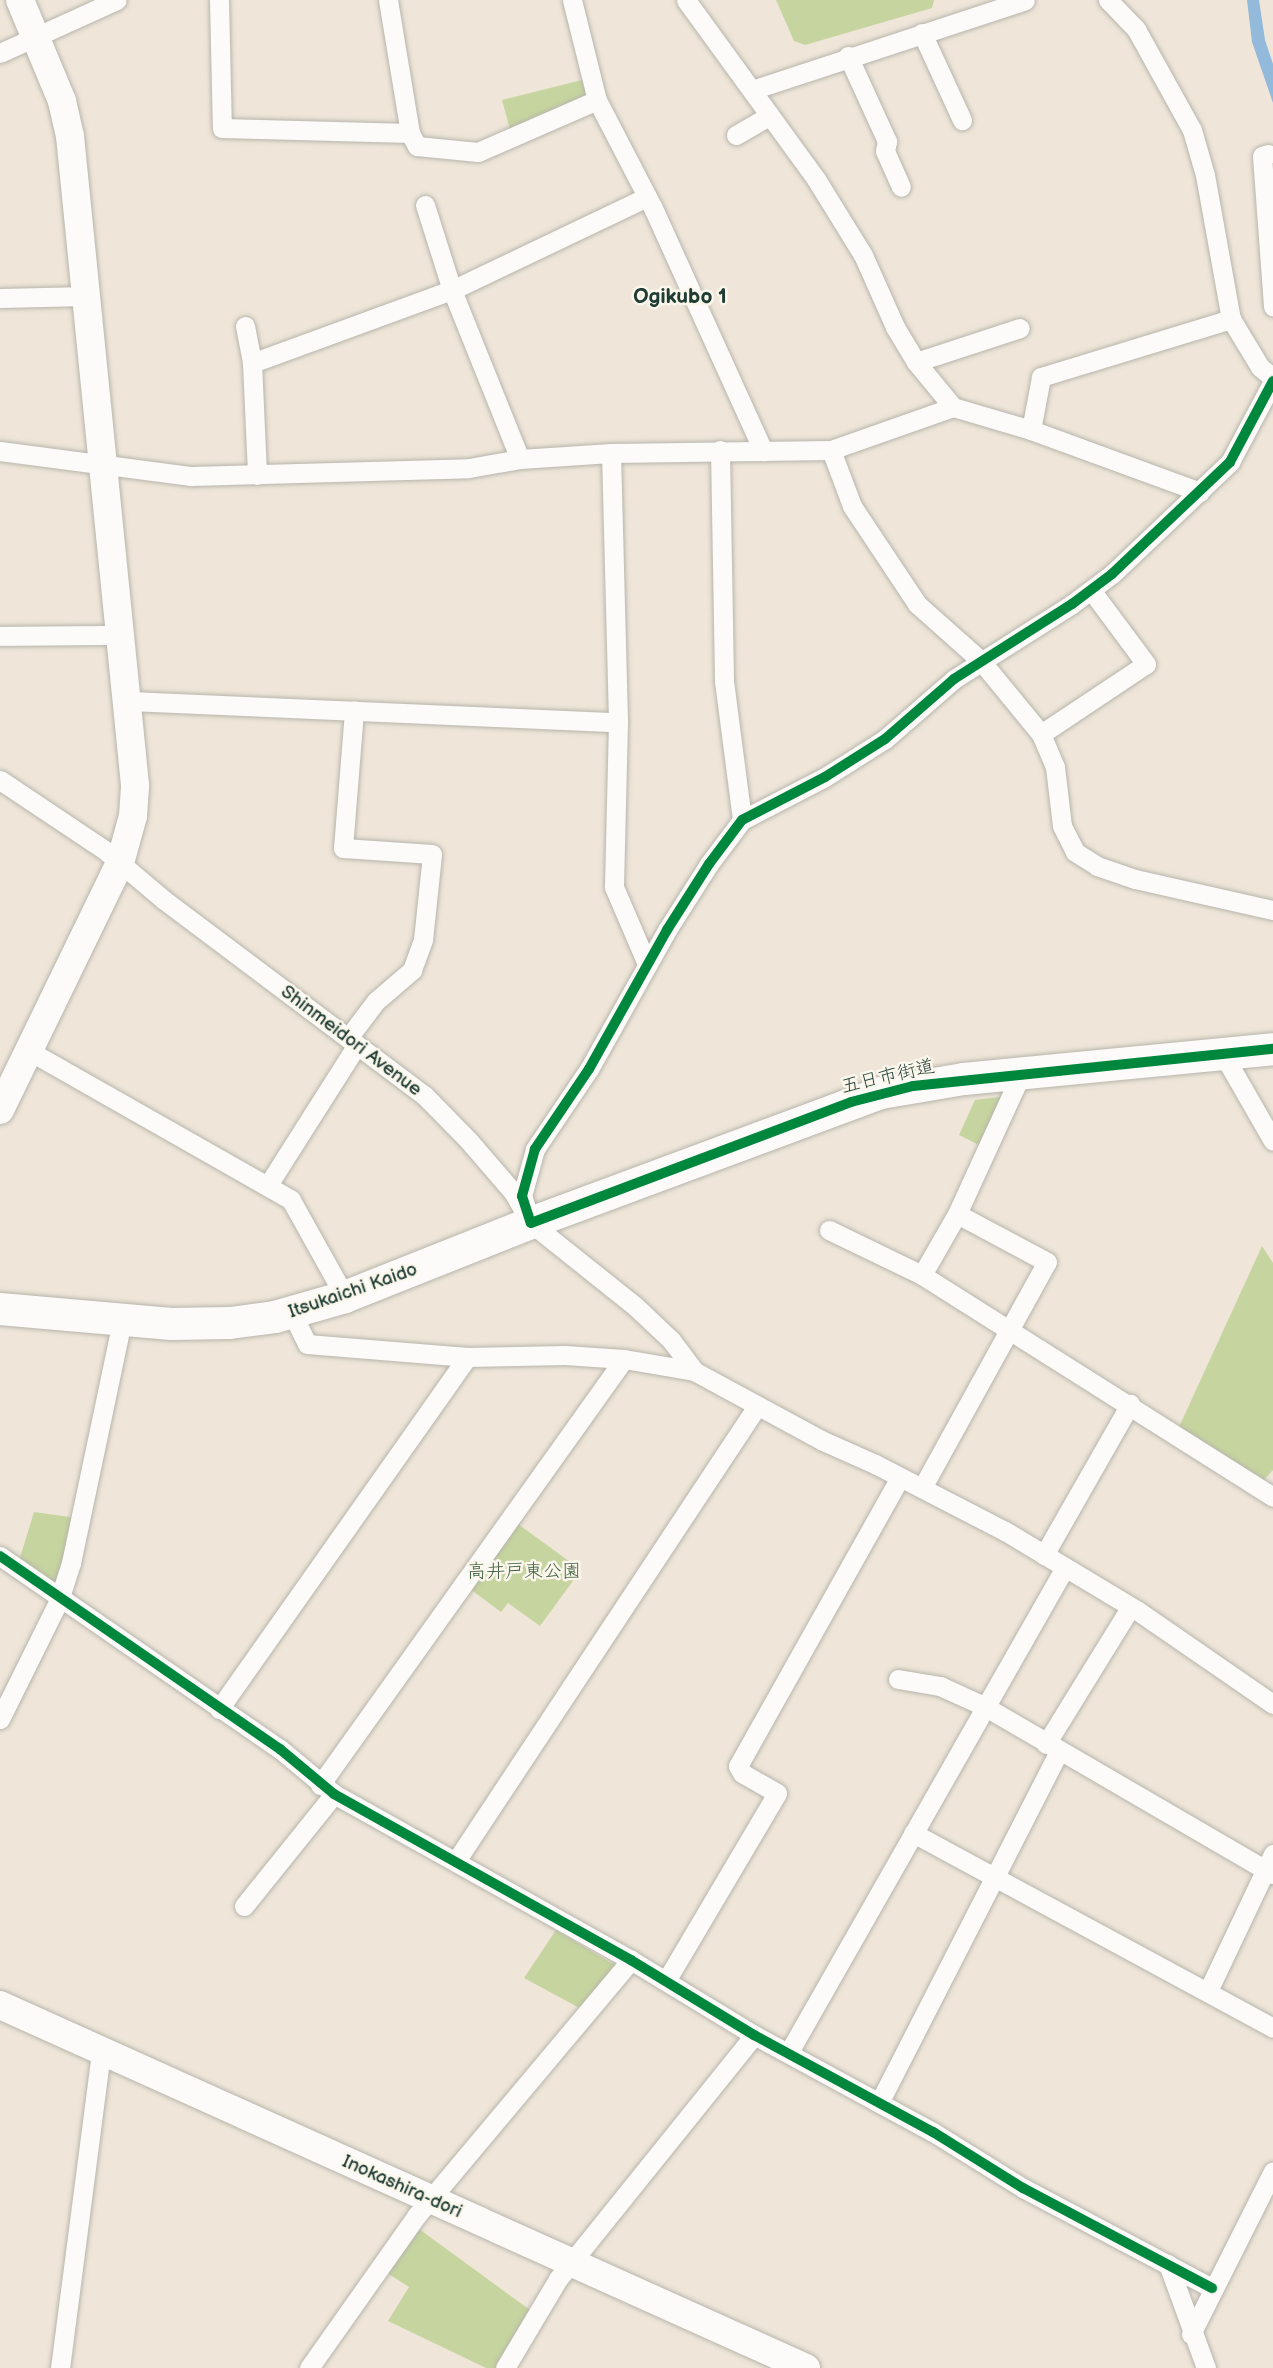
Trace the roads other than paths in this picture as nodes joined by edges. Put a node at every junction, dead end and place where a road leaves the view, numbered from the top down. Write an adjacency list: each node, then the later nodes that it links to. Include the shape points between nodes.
1 (20, 0): 10 (street)
2 (117, 0): 10 (street)
3 (219, 0): 17 (street, via 222,128)
4 (388, 0): 17 (street)
5 (572, 0): 14 (street)
6 (687, 0): 13 (street)
7 (1025, 0): 9 (street)
8 (1108, 0): 27 (street, via 1136,29 1192,130 1205,175)
9 (922, 33): 12 (street); 16 (street)
10 (37, 37): 11 (street); 24 (street, via 70,136)
11 (0, 53)
12 (848, 56): 13 (street); 20 (street, via 887,141 885,151)
13 (752, 90): 15 (street)
14 (597, 100): 17 (street, via 478,152 417,146); 21 (street)
15 (770, 115): 18 (street); 30 (street, via 863,255)
16 (962, 120)
17 (410, 132)
18 (736, 135)
19 (1268, 154): 26 (street, via 1262,156)
20 (901, 187)
21 (648, 197): 23 (street); 38 (street)
22 (425, 205): 23 (street)
23 (452, 290): 31 (street); 40 (street)
24 (87, 296): 25 (street); 41 (street)
25 (0, 298)
26 (1273, 307)
27 (1231, 319): 32 (street); 34 (street, via 1041,377)
28 (245, 326): 31 (street)
29 (1020, 328): 30 (street)
30 (916, 362): 33 (street)
31 (252, 363): 42 (street)
32 (1273, 380): 43 (street, via 1230,462)
33 (953, 407): 34 (street); 36 (street)
34 (1031, 430): 43 (street)
35 (720, 450): 38 (street); 39 (street); 53 (street, via 724,681)
36 (831, 450): 38 (street); 47 (street, via 852,506 917,604)
37 (0, 451): 41 (street)
38 (763, 451)
39 (611, 453): 40 (street); 50 (street)
40 (520, 459): 42 (street, via 469,468)
41 (104, 465): 42 (street, via 191,476); 45 (street)
42 (257, 475)
43 (1200, 492): 44 (street)
44 (1091, 590): 47 (street); 51 (street, via 1146,664)
45 (121, 635): 46 (street); 48 (street)
46 (0, 636)
47 (981, 660): 51 (street); 53 (street, via 885,739)
48 (128, 701): 49 (street); 54 (street, via 135,785 133,816)
49 (354, 710): 50 (street); 57 (street, via 343,848 432,854 423,940 412,970 376,1001)
50 (618, 722): 56 (street, via 614,887)
51 (1041, 734): 55 (street, via 1055,767 1062,826 1075,852 1097,866 1135,879)
52 (0, 780): 54 (street, Shinmeidori Avenue)
53 (742, 820): 56 (street)
54 (120, 863): 57 (street, Shinmeidori Avenue); 59 (street)
55 (1273, 910)
56 (647, 964): 66 (street, via 589,1069 535,1149 522,1196)
57 (353, 1041): 64 (street); 66 (street, Shinmeidori Avenue, via 424,1096 469,1141 513,1192)
58 (1273, 1049): 60 (main road, 五日市街道)
59 (31, 1052): 62 (street); 64 (street)
60 (1223, 1054): 61 (main road, 五日市街道); 63 (street)
61 (1021, 1074): 65 (street); 66 (main road, 五日市街道, via 913,1086 851,1102)
62 (0, 1110)
63 (1273, 1141)
64 (268, 1185): 69 (street, via 291,1200)
65 (957, 1214): 68 (street); 73 (street, via 1047,1262)
66 (531, 1223): 69 (main road, Itsukaichi Kaido); 76 (street, Shinmeidori Avenue, via 635,1306 671,1340)
67 (829, 1230): 68 (street)
68 (922, 1275): 73 (street)
69 (345, 1297): 71 (main road, Itsukaichi Kaido)
70 (0, 1309): 72 (main road, Itsukaichi Kaido)
71 (292, 1312): 72 (main road, Itsukaichi Kaido, via 230,1324); 74 (street, via 307,1344)
72 (122, 1322): 85 (street, via 84,1508)
73 (1008, 1328): 77 (street); 80 (street)
74 (467, 1357): 75 (street); 90 (street)
75 (624, 1359): 76 (street); 93 (street)
76 (694, 1371): 78 (street)
77 (1130, 1404): 81 (street); 82 (street)
78 (757, 1406): 79 (street); 95 (street)
79 (900, 1477): 80 (street); 100 (street, via 738,1766 777,1793)
80 (922, 1488): 82 (street)
81 (1273, 1497)
82 (1044, 1555): 84 (street)
83 (0, 1556): 85 (street)
84 (1064, 1569): 86 (street); 89 (street)
85 (59, 1600): 90 (street); 91 (street)
86 (1129, 1608): 88 (street); 92 (street)
87 (898, 1679): 89 (street, via 940,1686)
88 (1273, 1704)
89 (984, 1706): 92 (street); 94 (street)
90 (219, 1709): 93 (street, via 280,1749)
91 (0, 1719)
92 (1052, 1748): 96 (street); 97 (street)
93 (327, 1790): 95 (street); 98 (street)
94 (913, 1833): 97 (street); 106 (street)
95 (456, 1861): 99 (street)
96 (1270, 1866): 101 (street)
97 (993, 1877): 101 (street); 107 (street)
98 (244, 1906)
99 (631, 1961): 100 (street); 109 (street)
100 (666, 1981): 104 (street)
101 (1208, 1992): 103 (street)
102 (0, 2005): 105 (street, Inokashira-dori)
103 (1273, 2028)
104 (754, 2035): 106 (street); 110 (street)
105 (101, 2051): 109 (street, Inokashira-dori); 115 (street)
106 (789, 2052): 107 (street)
107 (879, 2103): 111 (street, via 1023,2188)
108 (1273, 2171): 112 (street)
109 (430, 2200): 110 (street, Inokashira-dori); 116 (street)
110 (571, 2263): 114 (street, Inokashira-dori); 117 (street)
111 (1168, 2264): 112 (street); 113 (street)
112 (1212, 2288): 113 (street)
113 (1191, 2334): 118 (street)
114 (795, 2366)
115 (60, 2368)
116 (309, 2368)
117 (505, 2368)
118 (1206, 2368)

